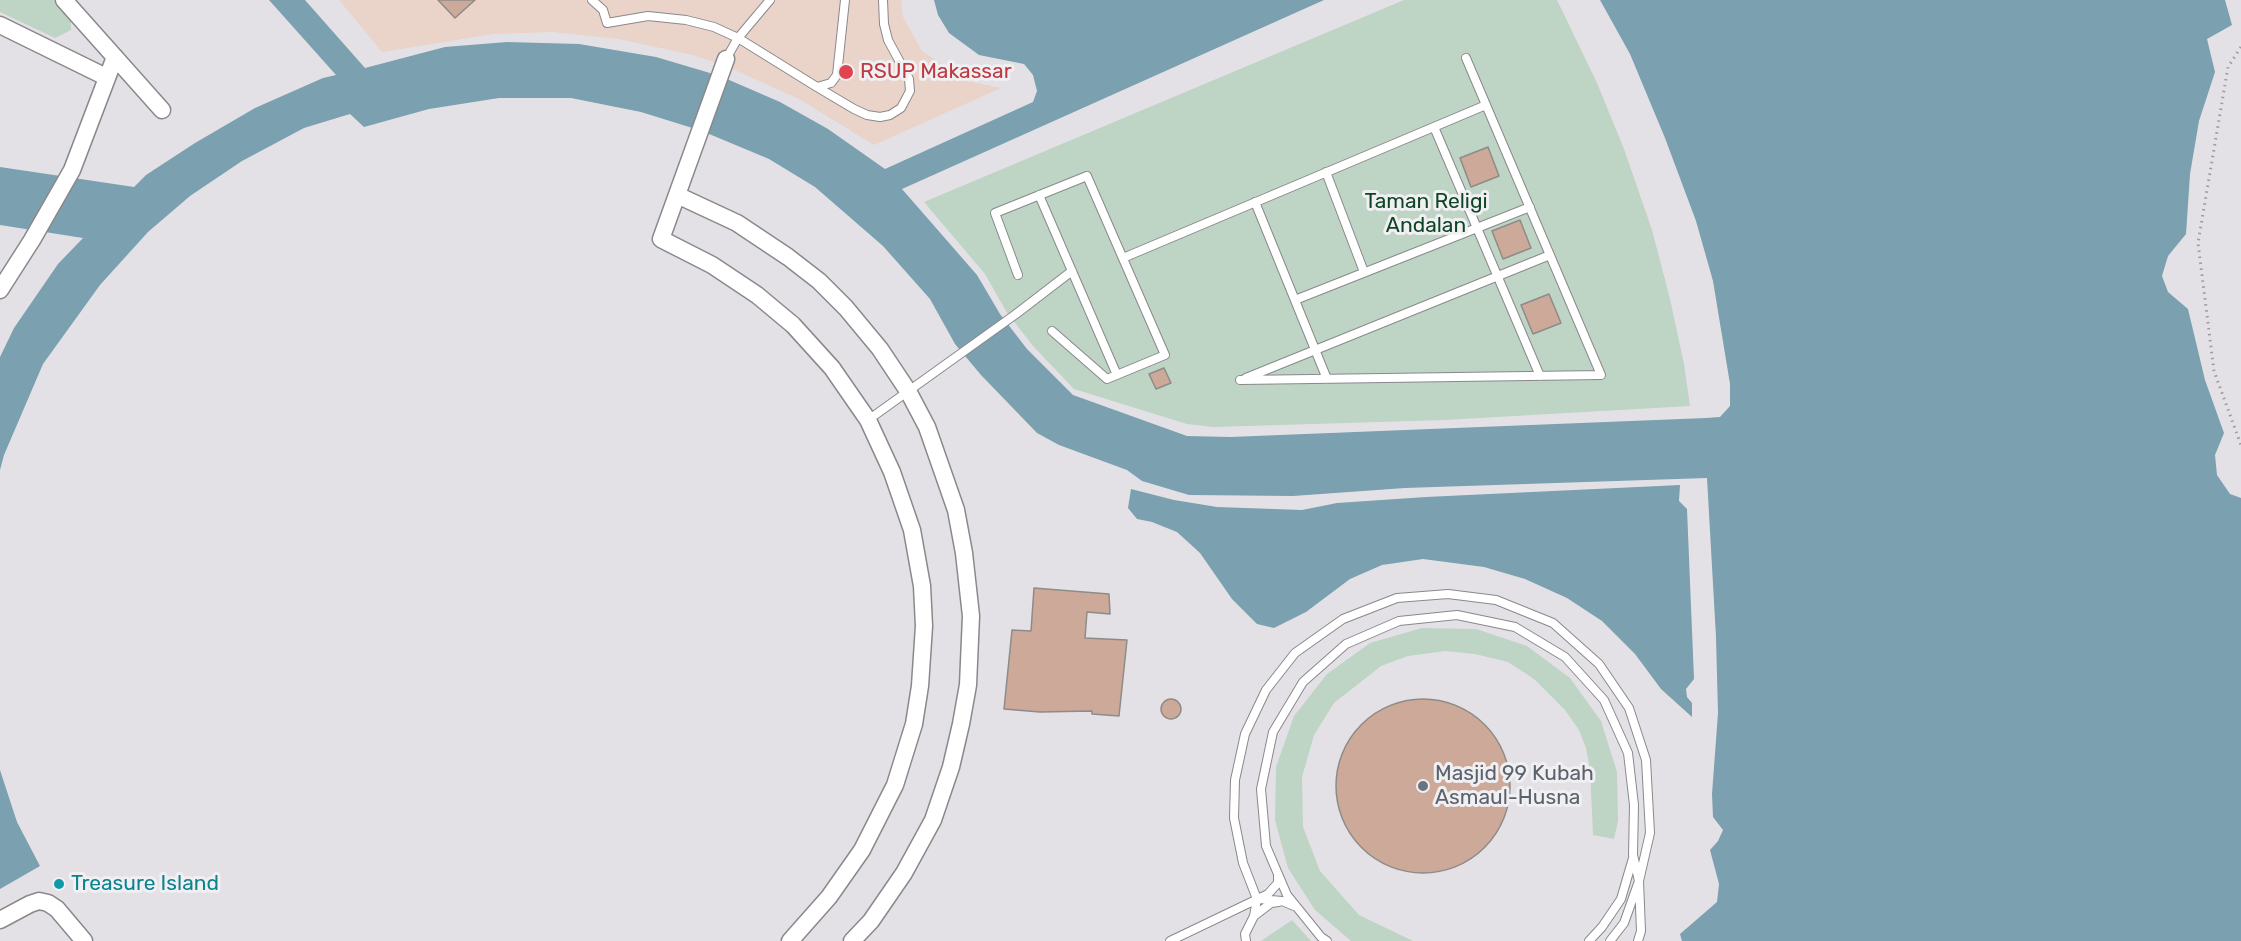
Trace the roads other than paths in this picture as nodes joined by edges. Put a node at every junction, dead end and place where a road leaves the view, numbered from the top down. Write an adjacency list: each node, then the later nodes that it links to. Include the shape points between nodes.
1 (64, 0): 8 (street)
2 (592, 0): 7 (lane, via 603,10 607,22 648,16 686,20)
3 (770, 0): 7 (lane)
4 (845, 0): 12 (lane, via 837,75 831,83)
5 (883, 0): 12 (lane, via 888,40 909,79 910,91 901,108 890,115 867,115)
6 (0, 25): 11 (street)
7 (738, 38): 10 (lane); 12 (lane)
8 (115, 57): 11 (street); 14 (street)
9 (1466, 58): 13 (lane)
10 (726, 59): 17 (street)
11 (106, 77): 28 (street, via 72,170)
12 (817, 87)
13 (1486, 105): 15 (lane); 20 (lane)
14 (162, 110)
15 (1434, 127): 16 (lane); 21 (lane)
16 (1326, 172): 19 (lane); 25 (lane)
17 (677, 195): 35 (street, via 737,223 819,281 880,349); 36 (street, via 661,239 712,265 793,325 832,368)
18 (1039, 195): 23 (lane, via 1087,176); 24 (lane); 26 (lane, via 995,213)
19 (1255, 202): 23 (lane); 29 (lane)
20 (1530, 207): 21 (lane); 22 (lane)
21 (1477, 228): 25 (lane); 27 (lane)
22 (1550, 255): 27 (lane); 33 (lane, via 1601,375)
23 (1123, 258): 32 (lane, via 1165,355)
24 (1072, 271): 32 (lane); 35 (lane)
25 (1364, 272): 29 (lane)
26 (1018, 275)
27 (1498, 276): 31 (lane); 33 (lane)
28 (0, 290)
29 (1295, 300): 31 (lane)
30 (1052, 331): 32 (lane, via 1107,379)
31 (1315, 350): 34 (lane); 34 (lane, via 1240,380)
32 (1117, 375)
33 (1540, 376): 34 (lane)
34 (1327, 379)
35 (908, 391): 36 (lane); 49 (street, via 927,427 956,510 971,616 968,685 951,767 933,820 904,873)
36 (868, 420): 48 (street, via 912,530 922,596 920,686 905,757 879,819 829,897)
37 (1634, 855): 38 (lane, via 1628,753 1604,700 1565,657 1515,627 1458,615 1400,621 1346,644 1303,682 1274,732 1261,789 1266,846); 39 (lane); 53 (lane, via 1621,899)
38 (1278, 873): 41 (lane, via 1278,883); 44 (lane, via 1287,896)
39 (1639, 881): 40 (lane, via 1650,833 1646,760 1629,708 1599,664 1553,623 1496,600 1448,594 1397,598 1343,619 1295,653 1266,690 1245,734 1235,780 1234,818); 54 (lane, via 1624,923); 55 (lane)
40 (1251, 884): 41 (lane); 42 (lane)
41 (1269, 894): 42 (lane)
42 (1257, 899): 43 (lane); 45 (lane); 50 (lane)
43 (1282, 901): 44 (lane); 45 (lane, via 1271,903)
44 (1297, 908): 52 (lane)
45 (1254, 916): 51 (lane, via 1245,934)
46 (0, 920): 47 (street, via 30,904 48,903)
47 (84, 941)
48 (790, 941)
49 (852, 941)
50 (1170, 941)
51 (1246, 941)
52 (1328, 941)
53 (1589, 941)
54 (1610, 941)
55 (1638, 941)

